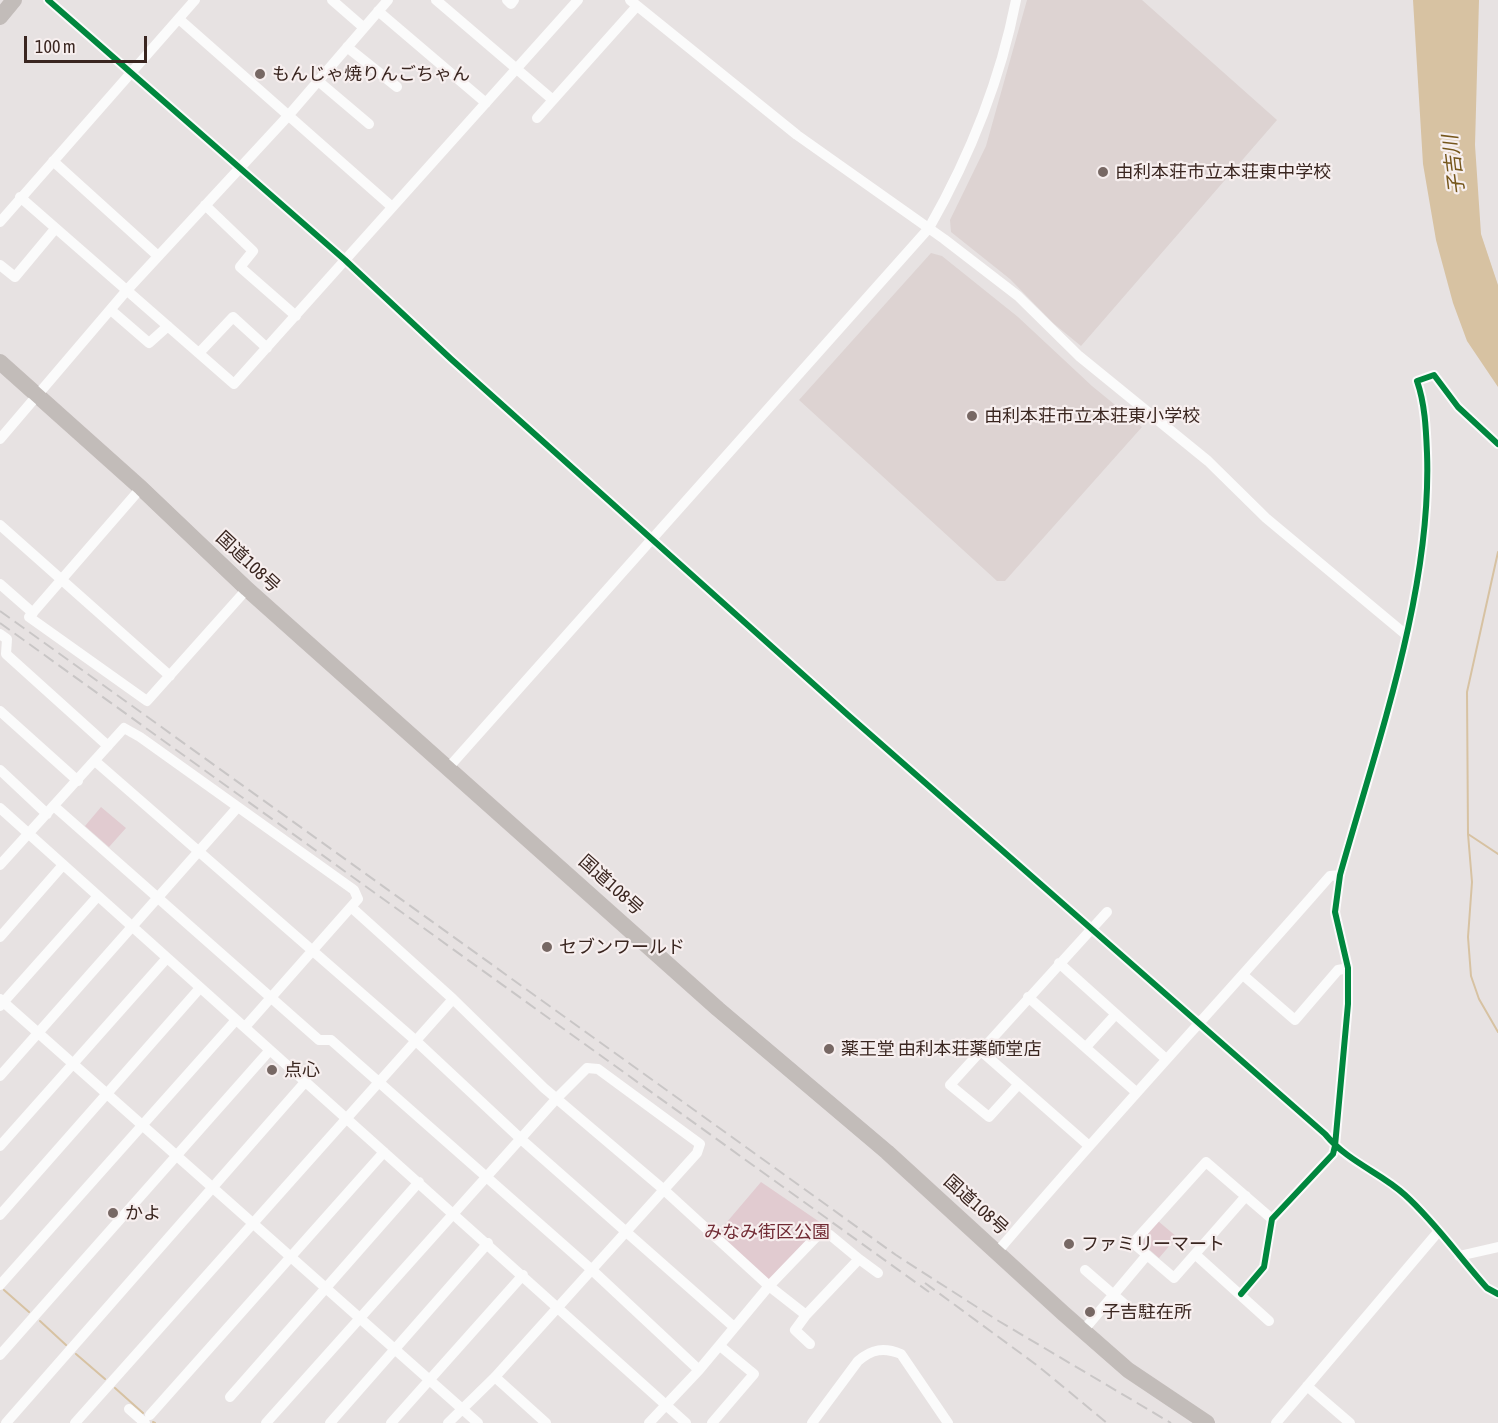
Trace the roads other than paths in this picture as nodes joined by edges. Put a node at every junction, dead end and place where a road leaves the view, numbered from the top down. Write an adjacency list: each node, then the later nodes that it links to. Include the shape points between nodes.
1 (14, 0): 13 (highway)
2 (48, 0): 18 (street)
3 (195, 0): 14 (street)
4 (332, 0): 15 (street)
5 (388, 0): 12 (street)
6 (436, 0): 17 (street)
7 (507, 0): 8 (street, via 511,4)
8 (514, 0)
9 (578, 0): 17 (street)
10 (1016, 0): 32 (street, via 972,147)
11 (633, 3): 21 (street); 32 (street, via 797,135)
12 (378, 11): 15 (street); 22 (street)
13 (0, 17)
14 (179, 18): 18 (street); 23 (street)
15 (363, 27): 16 (street)
16 (347, 47): 19 (street); 20 (street)
17 (516, 69): 21 (street); 22 (street)
18 (131, 74): 26 (street); 27 (street)
19 (317, 80): 23 (street); 25 (street)
20 (397, 87)
21 (553, 100): 24 (street)
22 (486, 103): 30 (street)
23 (288, 116): 27 (street); 30 (street)
24 (537, 118)
25 (369, 124)
26 (52, 161): 28 (street); 34 (street)
27 (238, 169): 29 (street); 35 (street)
28 (20, 197): 31 (street); 33 (street)
29 (205, 205): 34 (street); 39 (street, via 253,251 240,267)
30 (391, 206): 35 (street)
31 (0, 222)
32 (930, 228): 49 (street); 55 (street, via 1018,296 1079,356 1208,461 1266,518)
33 (55, 229): 36 (street, via 15,277); 37 (street)
34 (158, 256): 37 (street)
35 (345, 260): 39 (street); 49 (street)
36 (0, 265)
37 (128, 290): 38 (street); 40 (street)
38 (112, 311): 40 (street, via 149,344); 44 (street)
39 (296, 316): 41 (street)
40 (168, 326): 42 (street)
41 (267, 348): 42 (street, via 233,317); 42 (street, via 234,384)
42 (199, 353)
43 (0, 362): 44 (highway, 国道108号)
44 (39, 395): 45 (street); 47 (highway, 国道108号)
45 (0, 438)
46 (1498, 444): 55 (street, via 1458,407 1434,375 1417,381 1426,431 1428,484 1425,530)
47 (141, 488): 50 (street); 52 (highway, 国道108号)
48 (0, 525): 50 (street)
49 (654, 538): 61 (street); 79 (street, via 848,715)
50 (62, 578): 53 (street); 57 (street)
51 (0, 584): 53 (street)
52 (247, 589): 57 (street); 61 (highway, 国道108号)
53 (33, 613): 57 (street, via 29,617 147,701)
54 (0, 634): 56 (street, via 7,639)
55 (1405, 634): 71 (street)
56 (3, 657): 59 (street)
57 (170, 676)
58 (0, 711): 63 (street)
59 (108, 746): 60 (street); 65 (street, via 124,728)
60 (95, 761): 63 (street); 68 (street)
61 (448, 767): 130 (highway, 国道108号, via 718,1010)
62 (0, 770): 66 (street)
63 (78, 781): 66 (street)
64 (0, 808): 67 (street)
65 (237, 808): 68 (street); 76 (street, via 354,890 358,899)
66 (51, 810): 67 (street); 74 (street)
67 (28, 834): 69 (street); 70 (street)
68 (198, 852): 74 (street); 81 (street)
69 (0, 865)
70 (63, 865): 73 (street); 80 (street)
71 (1340, 875): 72 (street, via 1330,876); 75 (street)
72 (1317, 890): 75 (street); 85 (street)
73 (98, 896): 78 (street); 90 (street)
74 (159, 899): 78 (street); 88 (street)
75 (1336, 899): 84 (street, via 1337,925)
76 (351, 907): 81 (street); 89 (street)
77 (1107, 912): 79 (street)
78 (132, 927): 82 (street); 95 (street)
79 (1092, 927): 83 (street); 93 (street)
80 (0, 937)
81 (313, 952): 88 (street); 96 (street)
82 (167, 958): 86 (street); 101 (street)
83 (1059, 963): 87 (street); 91 (street)
84 (1348, 968): 85 (street, via 1338,970 1295,1020); 114 (street)
85 (1243, 975): 93 (street)
86 (200, 988): 92 (street); 107 (street)
87 (1028, 997): 97 (street); 99 (street)
88 (271, 998): 94 (street); 104 (street, via 319,1040 331,1040)
89 (453, 999): 96 (street); 108 (street)
90 (1, 1002): 95 (street)
91 (1116, 1014): 97 (street); 100 (street)
92 (236, 1020): 94 (street); 110 (street)
93 (1200, 1022): 100 (street); 114 (street)
94 (245, 1028): 98 (street)
95 (39, 1033): 101 (street); 102 (street)
96 (415, 1040): 104 (street); 111 (street)
97 (1086, 1047): 106 (street)
98 (270, 1050): 103 (street); 116 (street)
99 (981, 1051): 105 (street); 105 (street, via 950,1085 988,1117)
100 (1166, 1059): 106 (street)
101 (74, 1063): 107 (street); 113 (street)
102 (0, 1076)
103 (306, 1081): 109 (street); 119 (street)
104 (379, 1083): 109 (street); 117 (street)
105 (1018, 1085): 112 (street)
106 (1136, 1092): 112 (street)
107 (108, 1094): 110 (street); 123 (street)
108 (557, 1098): 111 (street); 120 (street); 120 (street, via 587,1068 598,1069 700,1144 697,1153)
109 (346, 1116): 115 (street); 125 (street)
110 (143, 1125): 116 (street); 140 (street)
111 (522, 1140): 117 (street); 126 (street)
112 (1088, 1145): 130 (street)
113 (0, 1146)
114 (1335, 1146): 124 (street, via 1333,1154); 127 (street, via 1405,1194)
115 (384, 1152): 118 (street); 133 (street)
116 (177, 1156): 119 (street); 156 (street)
117 (486, 1177): 122 (street); 136 (street)
118 (420, 1182): 122 (street); 142 (street)
119 (212, 1186): 125 (street); 166 (street)
120 (663, 1189): 126 (street); 141 (street)
121 (1246, 1197): 124 (street); 131 (street, via 1206,1162 1133,1243); 132 (street)
122 (453, 1212): 128 (street); 149 (street)
123 (0, 1215)
124 (1272, 1219): 143 (street, via 1264,1267)
125 (253, 1223): 133 (street); 167 (street)
126 (626, 1231): 136 (street); 151 (street)
127 (1438, 1232): 134 (street); 160 (street)
128 (488, 1243): 139 (street); 155 (street)
129 (1498, 1247): 134 (street)
130 (998, 1251): 152 (highway, 国道108号)
131 (1147, 1255): 132 (street, via 1174,1278); 145 (street)
132 (1196, 1255): 143 (street)
133 (290, 1256): 142 (street); 165 (street)
134 (1459, 1256): 144 (street, via 1487,1288)
135 (859, 1259): 138 (street); 141 (street, via 830,1235 819,1234); 148 (street)
136 (592, 1270): 146 (street); 157 (street)
137 (1085, 1270): 145 (street)
138 (878, 1273)
139 (523, 1275): 146 (street); 159 (street)
140 (0, 1285)
141 (769, 1286): 148 (street); 151 (street)
142 (326, 1288): 149 (street); 161 (street)
143 (1241, 1294): 150 (street)
144 (1498, 1294)
145 (1114, 1295): 147 (street); 152 (street)
146 (558, 1306): 158 (street); 162 (street)
147 (1130, 1309)
148 (806, 1315): 153 (street, via 795,1330)
149 (360, 1318): 155 (street); 168 (street)
150 (1269, 1321)
151 (734, 1327): 154 (street)
152 (1083, 1331): 179 (highway, 国道108号, via 1128,1370)
153 (810, 1344)
154 (720, 1346): 157 (street); 176 (street, via 754,1374)
155 (395, 1349): 159 (street); 169 (street)
156 (0, 1355)
157 (699, 1370): 162 (street)
158 (495, 1377): 164 (street); 173 (street)
159 (429, 1379): 164 (street); 170 (street)
160 (1307, 1386): 180 (street); 181 (street)
161 (230, 1397)
162 (665, 1406): 174 (street); 175 (street)
163 (129, 1409): 165 (street)
164 (462, 1410): 171 (street); 172 (street)
165 (148, 1419)
166 (6, 1423)
167 (75, 1423)
168 (266, 1423)
169 (330, 1423)
170 (391, 1423)
171 (448, 1423)
172 (478, 1423)
173 (546, 1423)
174 (649, 1423)
175 (686, 1423)
176 (712, 1423)
177 (812, 1423): 178 (street, via 858,1361 879,1349 901,1354)
178 (948, 1423)
179 (1207, 1423)
180 (1276, 1423)
181 (1350, 1423)

